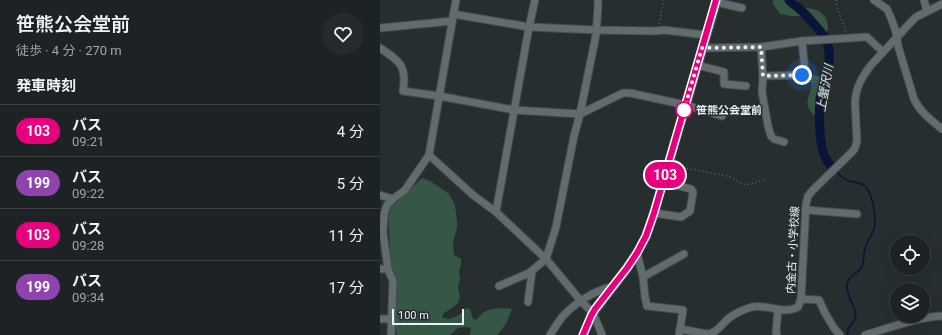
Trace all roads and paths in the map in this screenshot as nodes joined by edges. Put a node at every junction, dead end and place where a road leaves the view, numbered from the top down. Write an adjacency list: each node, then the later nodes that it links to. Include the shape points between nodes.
1 (456, 0): 12 (street)
2 (535, 0): 13 (street)
3 (598, 0): 15 (street)
4 (664, 0): 16 (path)
5 (836, 0): 19 (path)
6 (874, 0): 18 (street, via 891,18)
7 (924, 0): 11 (street)
8 (716, 1): 10 (street); 17 (main road)
9 (942, 4): 11 (street, 内金古・小学校線)
10 (742, 8)
11 (927, 11): 18 (street, 内金古・小学校線, via 912,21)
12 (453, 18): 13 (street); 14 (street); 28 (street)
13 (529, 27): 15 (street); 30 (street)
14 (380, 28)
15 (597, 30): 16 (street); 31 (street)
16 (658, 31): 17 (street)
17 (706, 35): 23 (main road)
18 (897, 37): 24 (street, 内金古・小学校線); 33 (street, via 916,104)
19 (846, 38): 20 (street); 24 (street, via 868,37)
20 (802, 42): 21 (street); 26 (street, via 803,75)
21 (761, 47): 23 (street); 26 (street)
22 (380, 48): 28 (street, via 402,65 403,91)
23 (702, 48): 25 (main road)
24 (883, 52): 41 (street, 内金古・小学校線, via 865,73 856,91 855,148 810,193)
25 (697, 65): 27 (street, via 724,72 724,84); 29 (main road)
26 (763, 76): 34 (street, via 763,100 771,136)
27 (746, 86)
28 (439, 96): 30 (street); 35 (street)
29 (686, 105): 31 (street, via 623,93); 32 (street); 36 (main road)
30 (514, 110): 31 (street); 42 (street)
31 (580, 114): 47 (street, via 556,227)
32 (722, 116)
33 (942, 129)
34 (784, 142)
35 (429, 155): 40 (street, via 405,190); 42 (street)
36 (668, 165): 37 (path, via 732,177 738,183 748,185); 38 (main road)
37 (765, 180)
38 (663, 182): 43 (main road); 43 (street, via 691,189 693,192 690,210 681,217)
39 (380, 195): 40 (street)
40 (393, 199): 49 (street, via 384,214 383,232)
41 (806, 210): 44 (street); 54 (street, 内金古・小学校線)
42 (496, 212): 47 (street)
43 (654, 213): 45 (main road)
44 (857, 214)
45 (637, 253): 51 (street); 53 (main road)
46 (684, 254): 51 (street)
47 (546, 259): 50 (street); 55 (street)
48 (380, 270): 49 (street)
49 (388, 270): 61 (street, via 393,281)
50 (532, 271): 52 (street); 56 (street)
51 (643, 277): 62 (street, via 647,306 683,310)
52 (499, 286)
53 (612, 288): 55 (street, via 603,289); 58 (main road)
54 (801, 300): 57 (street, 内金古・小学校線, via 795,309); 70 (street, via 819,300)
55 (581, 301): 58 (street); 66 (street, via 563,316)
56 (528, 302)
57 (778, 310): 64 (street, 内金古・小学校線, via 752,307 730,317 711,334); 69 (street)
58 (593, 313): 67 (main road); 68 (street)
59 (942, 316): 63 (street, via 921,319)
60 (380, 319): 61 (street)
61 (392, 319): 65 (street)
62 (680, 332): 64 (street, 内金古・小学校線)
63 (886, 332): 71 (street)
64 (695, 333)
65 (391, 335)
66 (550, 335)
67 (583, 335)
68 (602, 335)
69 (777, 335)
70 (840, 335)
71 (865, 335)

